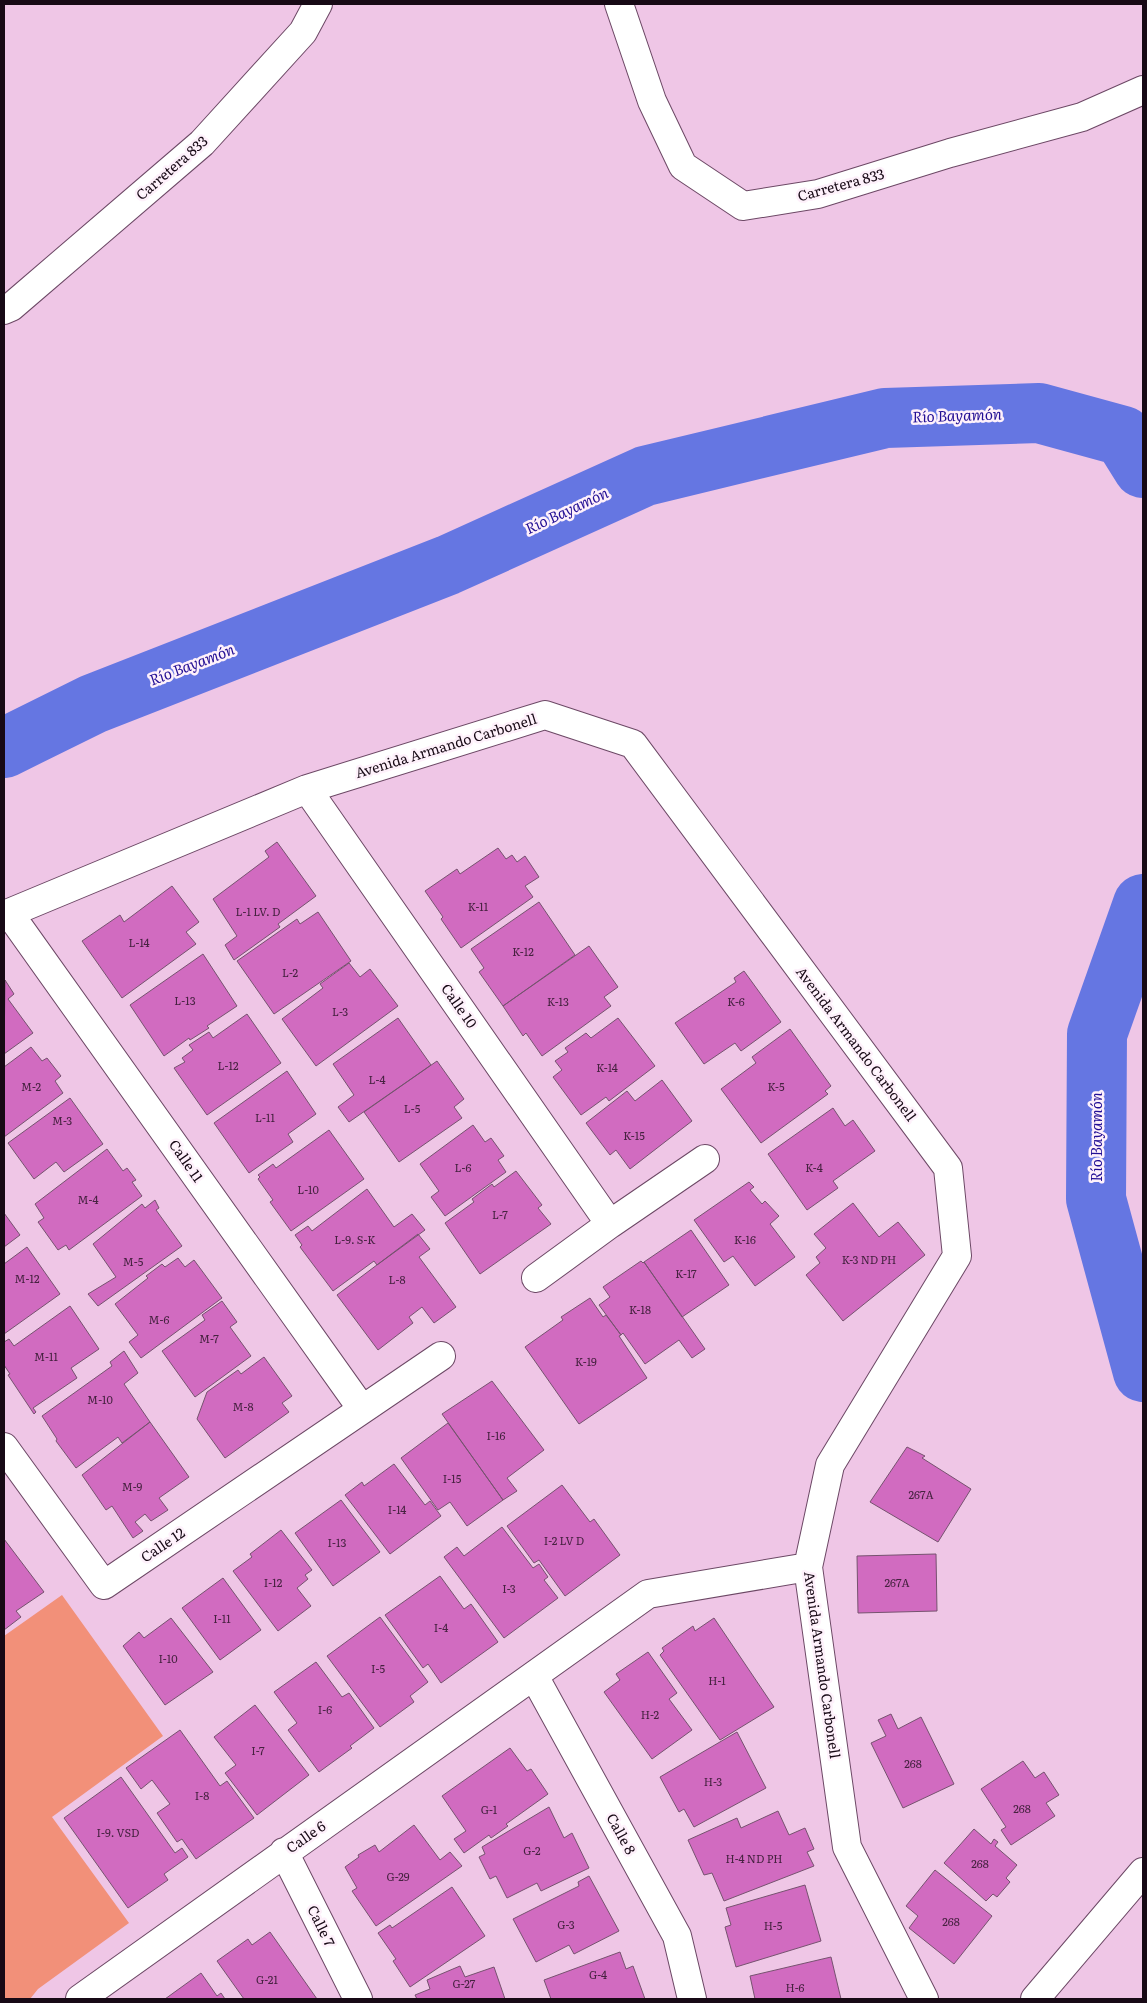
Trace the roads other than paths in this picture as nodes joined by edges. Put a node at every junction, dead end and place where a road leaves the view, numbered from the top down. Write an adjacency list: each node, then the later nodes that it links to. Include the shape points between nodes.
1 (318, 4): 4 (street, Carretera 833, via 303,32 202,143)
2 (619, 4): 3 (street, Carretera 833, via 652,101 683,166 743,206 818,194 950,152 1082,117)
3 (1143, 90)
4 (4, 310)
5 (307, 789): 6 (street, Avenida Armando Carbonell); 8 (street, Calle 10); 13 (street, Avenida Armando Carbonell, via 545,715 633,744 948,1168 957,1256 830,1465)
6 (6, 915): 11 (street, Calle 11)
7 (705, 1160): 8 (street)
8 (610, 1224): 9 (street)
9 (536, 1278)
10 (441, 1356): 11 (street)
11 (362, 1409): 12 (street, Calle 12, via 104,1585)
12 (4, 1447)
13 (808, 1567): 14 (street, Calle 6, via 648,1594); 20 (street, Avenida Armando Carbonell, via 847,1847)
14 (534, 1676): 15 (street, Calle 6); 19 (street, Calle 8, via 677,1936)
15 (284, 1852): 17 (street, Calle 6); 18 (street, Calle 7)
16 (1143, 1872): 21 (street)
17 (80, 1999)
18 (358, 1999)
19 (692, 1999)
20 (924, 1999)
21 (1035, 1999)

